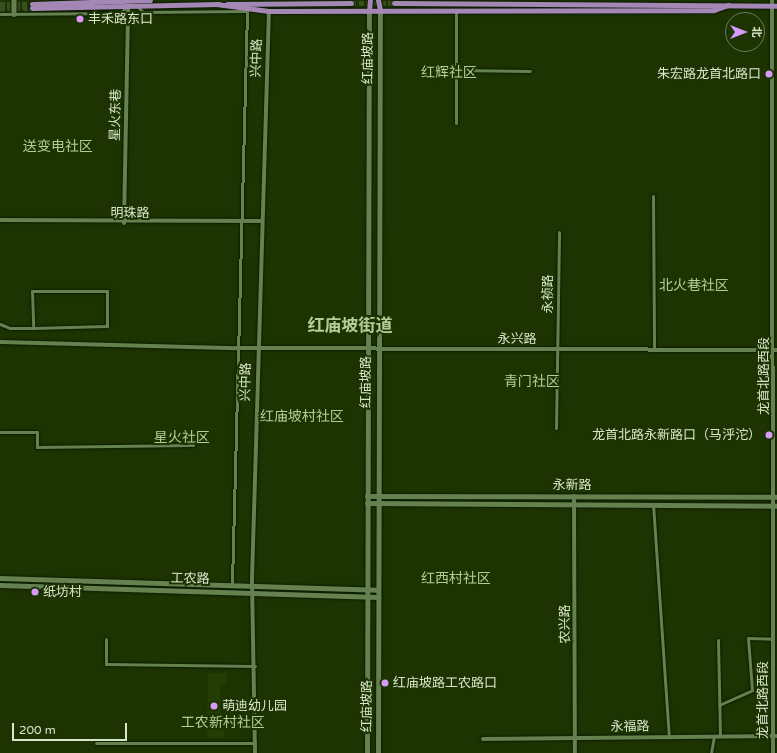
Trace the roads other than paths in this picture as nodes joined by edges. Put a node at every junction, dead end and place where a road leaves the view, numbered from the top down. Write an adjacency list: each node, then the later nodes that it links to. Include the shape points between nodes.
1 (14, 0): 22 (main road)
2 (126, 0): 3 (main road); 13 (main road, via 32,6)
3 (135, 0): 4 (main road)
4 (150, 0)
5 (370, 0): 20 (main road)
6 (378, 0): 16 (main road)
7 (351, 3): 9 (main road)
8 (394, 3): 10 (main road)
9 (216, 4): 14 (main road); 18 (main road)
10 (551, 4): 12 (main road); 15 (main road)
11 (774, 4): 12 (main road); 26 (street, 龙首北路西段)
12 (728, 5): 15 (main road, via 714,10)
13 (128, 7): 14 (main road); 22 (street, via 119,12); 31 (street, 星火东巷)
14 (138, 7): 18 (street, via 143,12)
15 (532, 9): 17 (main road)
16 (380, 10): 17 (main road); 20 (main road); 39 (main road, 红庙坡路)
17 (456, 10): 23 (street)
18 (247, 11): 19 (main road); 29 (street)
19 (269, 11): 20 (main road); 30 (street, 兴中路)
20 (369, 11): 38 (main road, 红庙坡路)
21 (0, 14): 22 (street)
22 (14, 14)
23 (456, 70): 24 (street); 25 (street)
24 (530, 71)
25 (456, 123)
26 (775, 194): 42 (street, 龙首北路西段)
27 (653, 196): 41 (street)
28 (0, 220): 31 (street, 明珠路)
29 (242, 221): 30 (street, 明珠路); 31 (street, 明珠路); 36 (street)
30 (260, 221): 37 (street, 兴中路)
31 (124, 223)
32 (559, 232): 40 (street, 永祯路)
33 (0, 324): 34 (street, via 10,328)
34 (33, 328): 34 (street, via 107,326 107,291 32,291)
35 (0, 342): 36 (street, 永兴路)
36 (237, 348): 37 (street, 永兴路); 57 (street)
37 (257, 348): 38 (street, 永兴路); 58 (street, 兴中路)
38 (368, 348): 39 (street, 永兴路); 46 (main road, 红庙坡路)
39 (377, 348): 40 (street, 永兴路); 47 (main road, 红庙坡路)
40 (558, 349): 41 (street, 永兴路); 43 (street, 永祯路)
41 (654, 349): 42 (street, 永兴路)
42 (775, 350): 49 (street, 龙首北路西段)
43 (556, 428)
44 (0, 432): 45 (street, via 37,432 37,447)
45 (193, 445)
46 (367, 496): 47 (main road, 永新路); 50 (main road, 红庙坡路)
47 (378, 496): 48 (main road, 永新路); 51 (main road, 红庙坡路)
48 (574, 496): 49 (main road, 永新路); 52 (street, 农兴路)
49 (775, 497): 54 (street, 龙首北路西段)
50 (367, 503): 51 (main road, 永新路); 59 (main road, 红庙坡路)
51 (377, 503): 52 (main road, 永新路); 60 (main road, 红庙坡路)
52 (574, 503): 53 (main road, 永新路); 72 (street, 农兴路)
53 (653, 504): 54 (main road, 永新路); 73 (street)
54 (775, 505): 65 (street, 龙首北路西段)
55 (0, 578): 57 (main road, 工农路)
56 (0, 585): 61 (main road, 工农路)
57 (232, 585): 58 (main road, 工农路)
58 (253, 585): 59 (main road, 工农路); 61 (street, 兴中路)
59 (367, 589): 60 (main road, 工农路); 62 (main road, 红庙坡路)
60 (378, 590): 63 (main road, 红庙坡路)
61 (254, 592): 62 (main road, 工农路); 67 (street, 兴中路)
62 (367, 596): 63 (main road, 工农路); 78 (main road, 红庙坡路)
63 (378, 596): 79 (main road, 红庙坡路)
64 (106, 639): 67 (street, via 106,664)
65 (773, 639): 68 (street, via 748,638 752,690); 71 (street, 龙首北路西段)
66 (718, 640): 68 (street)
67 (255, 666): 76 (street, 兴中路)
68 (719, 705): 70 (street)
69 (714, 736): 70 (street, 永福路); 73 (street, 永福路); 81 (street)
70 (720, 736): 71 (street, 永福路)
71 (775, 736): 82 (street, 龙首北路西段)
72 (575, 737): 73 (street, 永福路); 74 (street, 永福路); 80 (street, 农兴路)
73 (669, 737)
74 (483, 739)
75 (96, 743): 76 (street)
76 (255, 743): 77 (street, 兴中路)
77 (255, 753)
78 (367, 753)
79 (378, 753)
80 (575, 753)
81 (711, 753)
82 (773, 753)

